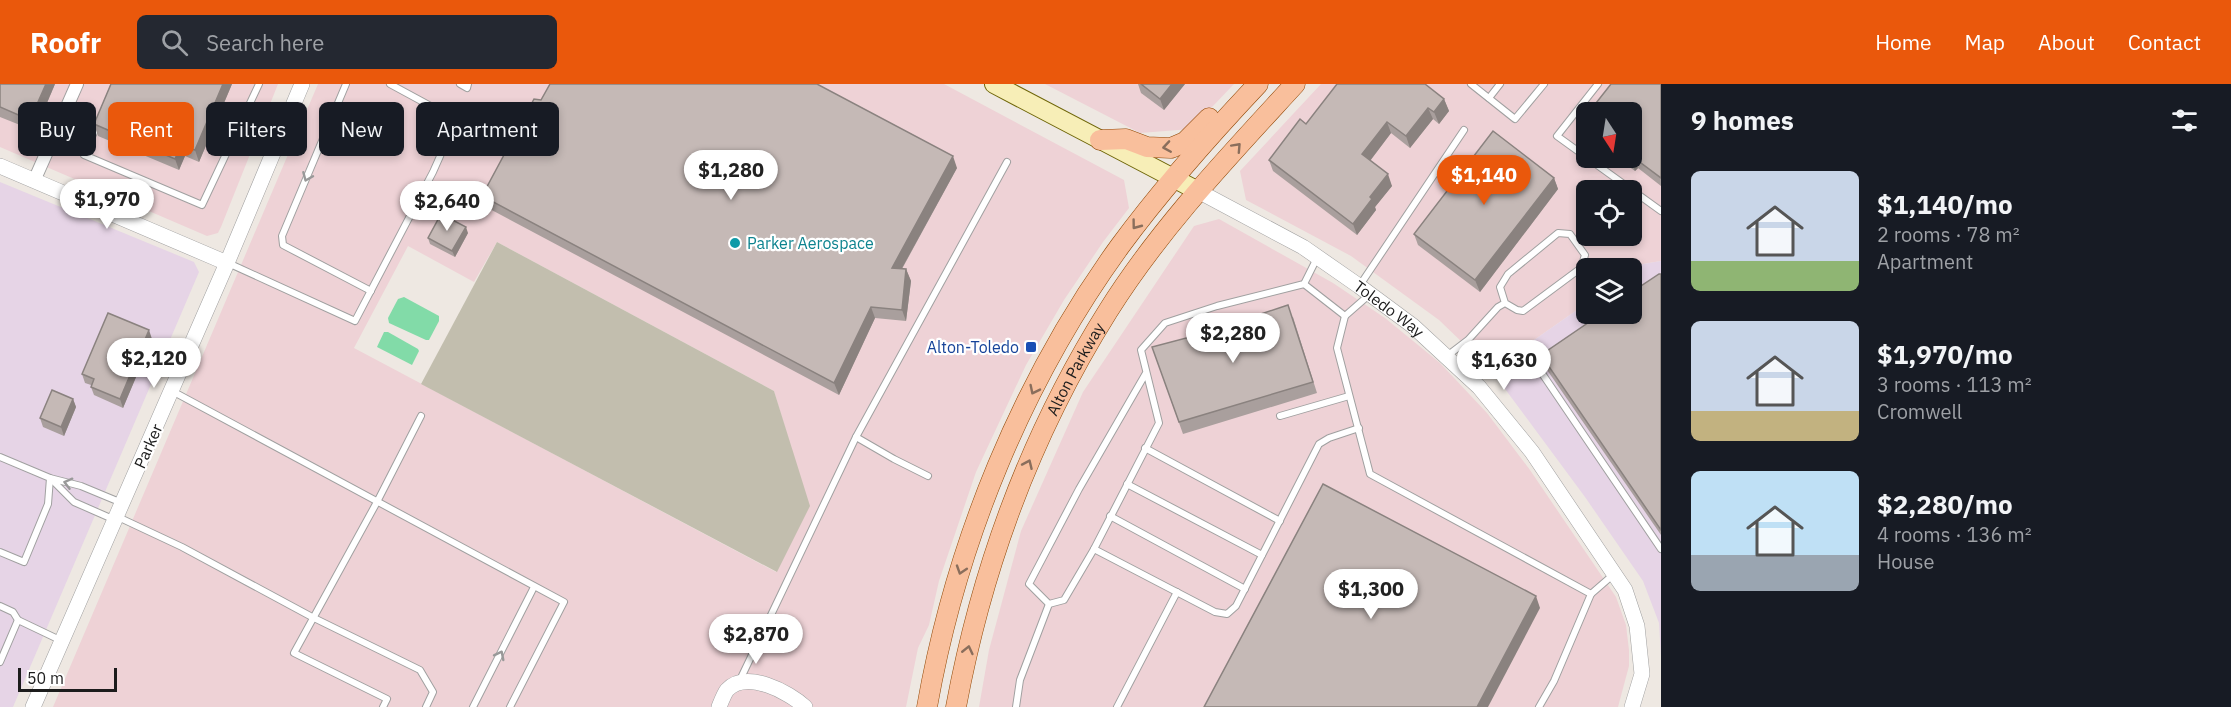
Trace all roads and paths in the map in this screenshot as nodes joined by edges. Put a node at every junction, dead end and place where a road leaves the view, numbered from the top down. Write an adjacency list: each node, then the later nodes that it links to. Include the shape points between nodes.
1 (77, 84): 23 (street)
2 (259, 84): 17 (lane, via 202,205 84,155)
3 (302, 84): 27 (street, Parker)
4 (346, 84): 30 (lane, one-way to 30, via 282,236 284,245)
5 (390, 84): 30 (lane, via 449,116 433,172)
6 (460, 84): 7 (lane, via 467,88)
7 (468, 84)
8 (994, 84): 19 (main road, Toledo Way)
9 (1242, 84): 19 (main road, one-way to 19, via 1185,142 1171,148 1159,149 1126,139)
10 (1258, 84): 22 (main road, Alton Parkway)
11 (1295, 84): 24 (main road, Alton Parkway, one-way to 11)
12 (1471, 84): 16 (lane)
13 (1500, 84): 16 (lane)
14 (1544, 84): 16 (lane, via 1515,119)
15 (1598, 84): 25 (lane, via 1557,136)
16 (1489, 98)
17 (101, 114)
18 (1464, 130): 29 (lane)
19 (1100, 140): 22 (main road, Toledo Way)
20 (1007, 162): 41 (lane)
21 (0, 166): 23 (street)
22 (1173, 179): 24 (main road, Toledo Way); 74 (main road, Alton Parkway, one-way to 74, via 1119,247 1083,302 1045,367 1006,447 954,591)
23 (34, 181): 27 (street)
24 (1198, 191): 26 (street, Toledo Way); 75 (main road, Alton Parkway, one-way to 24, via 992,562 1014,496 1048,420 1108,310)
25 (1661, 211)
26 (1317, 257): 28 (lane); 29 (street, Toledo Way)
27 (228, 263): 30 (lane, via 355,321); 36 (street, Parker)
28 (1304, 284): 32 (lane); 35 (lane, via 1164,323 1141,350)
29 (1365, 290): 32 (lane); 34 (street, Toledo Way)
30 (371, 291)
31 (1505, 303): 31 (lane, via 1500,287 1508,274 1558,233 1570,234 1585,255 1581,268 1523,311); 34 (lane)
32 (1345, 316): 37 (lane, via 1337,348)
33 (1556, 353): 52 (lane, via 1538,366)
34 (1446, 356): 55 (street, Toledo Way, via 1479,387 1532,452)
35 (1146, 373): 42 (lane, via 1158,423); 60 (lane, via 1029,584)
36 (172, 391): 47 (lane); 48 (street, Parker)
37 (1349, 396): 39 (lane); 40 (lane)
38 (421, 416): 47 (lane)
39 (1280, 416)
40 (1359, 428): 50 (lane, via 1319,444); 59 (lane, via 1370,474)
41 (856, 437): 44 (lane); 66 (lane)
42 (1145, 448): 46 (lane); 50 (lane)
43 (0, 457): 45 (lane)
44 (928, 476)
45 (50, 478): 48 (lane, one-way to 45, via 81,486); 48 (lane, via 74,502); 53 (lane, via 48,504 24,562)
46 (1127, 484): 49 (lane); 54 (lane)
47 (376, 502): 56 (lane); 62 (lane)
48 (118, 513): 62 (lane); 64 (street, Parker)
49 (1110, 516): 51 (lane); 57 (lane)
50 (1280, 521): 54 (lane)
51 (1094, 549): 58 (lane); 60 (lane, via 1064,600)
52 (1661, 549)
53 (0, 552)
54 (1262, 555): 57 (lane)
55 (1614, 574): 59 (lane); 79 (street, Toledo Way, via 1625,590 1637,627 1642,674)
56 (534, 587): 70 (lane, one-way to 56); 71 (lane, via 564,602)
57 (1245, 589): 58 (lane, via 1227,614 1215,612)
58 (1177, 592): 77 (lane)
59 (1591, 594): 78 (lane)
60 (1049, 604): 76 (lane, via 1020,680)
61 (0, 606): 63 (lane, via 13,612)
62 (312, 618): 68 (lane, via 294,653 387,699); 69 (lane, via 420,670 433,692)
63 (18, 620): 64 (lane); 65 (lane)
64 (63, 641): 67 (street, Parker)
65 (0, 662)
66 (739, 682): 72 (street, via 728,689); 73 (street, via 773,687)
67 (33, 707)
68 (383, 707)
69 (426, 707)
70 (473, 707)
71 (510, 707)
72 (718, 707)
73 (805, 707)
74 (927, 707)
75 (956, 707)
76 (1016, 707)
77 (1117, 707)
78 (1539, 707)
79 (1632, 707)

